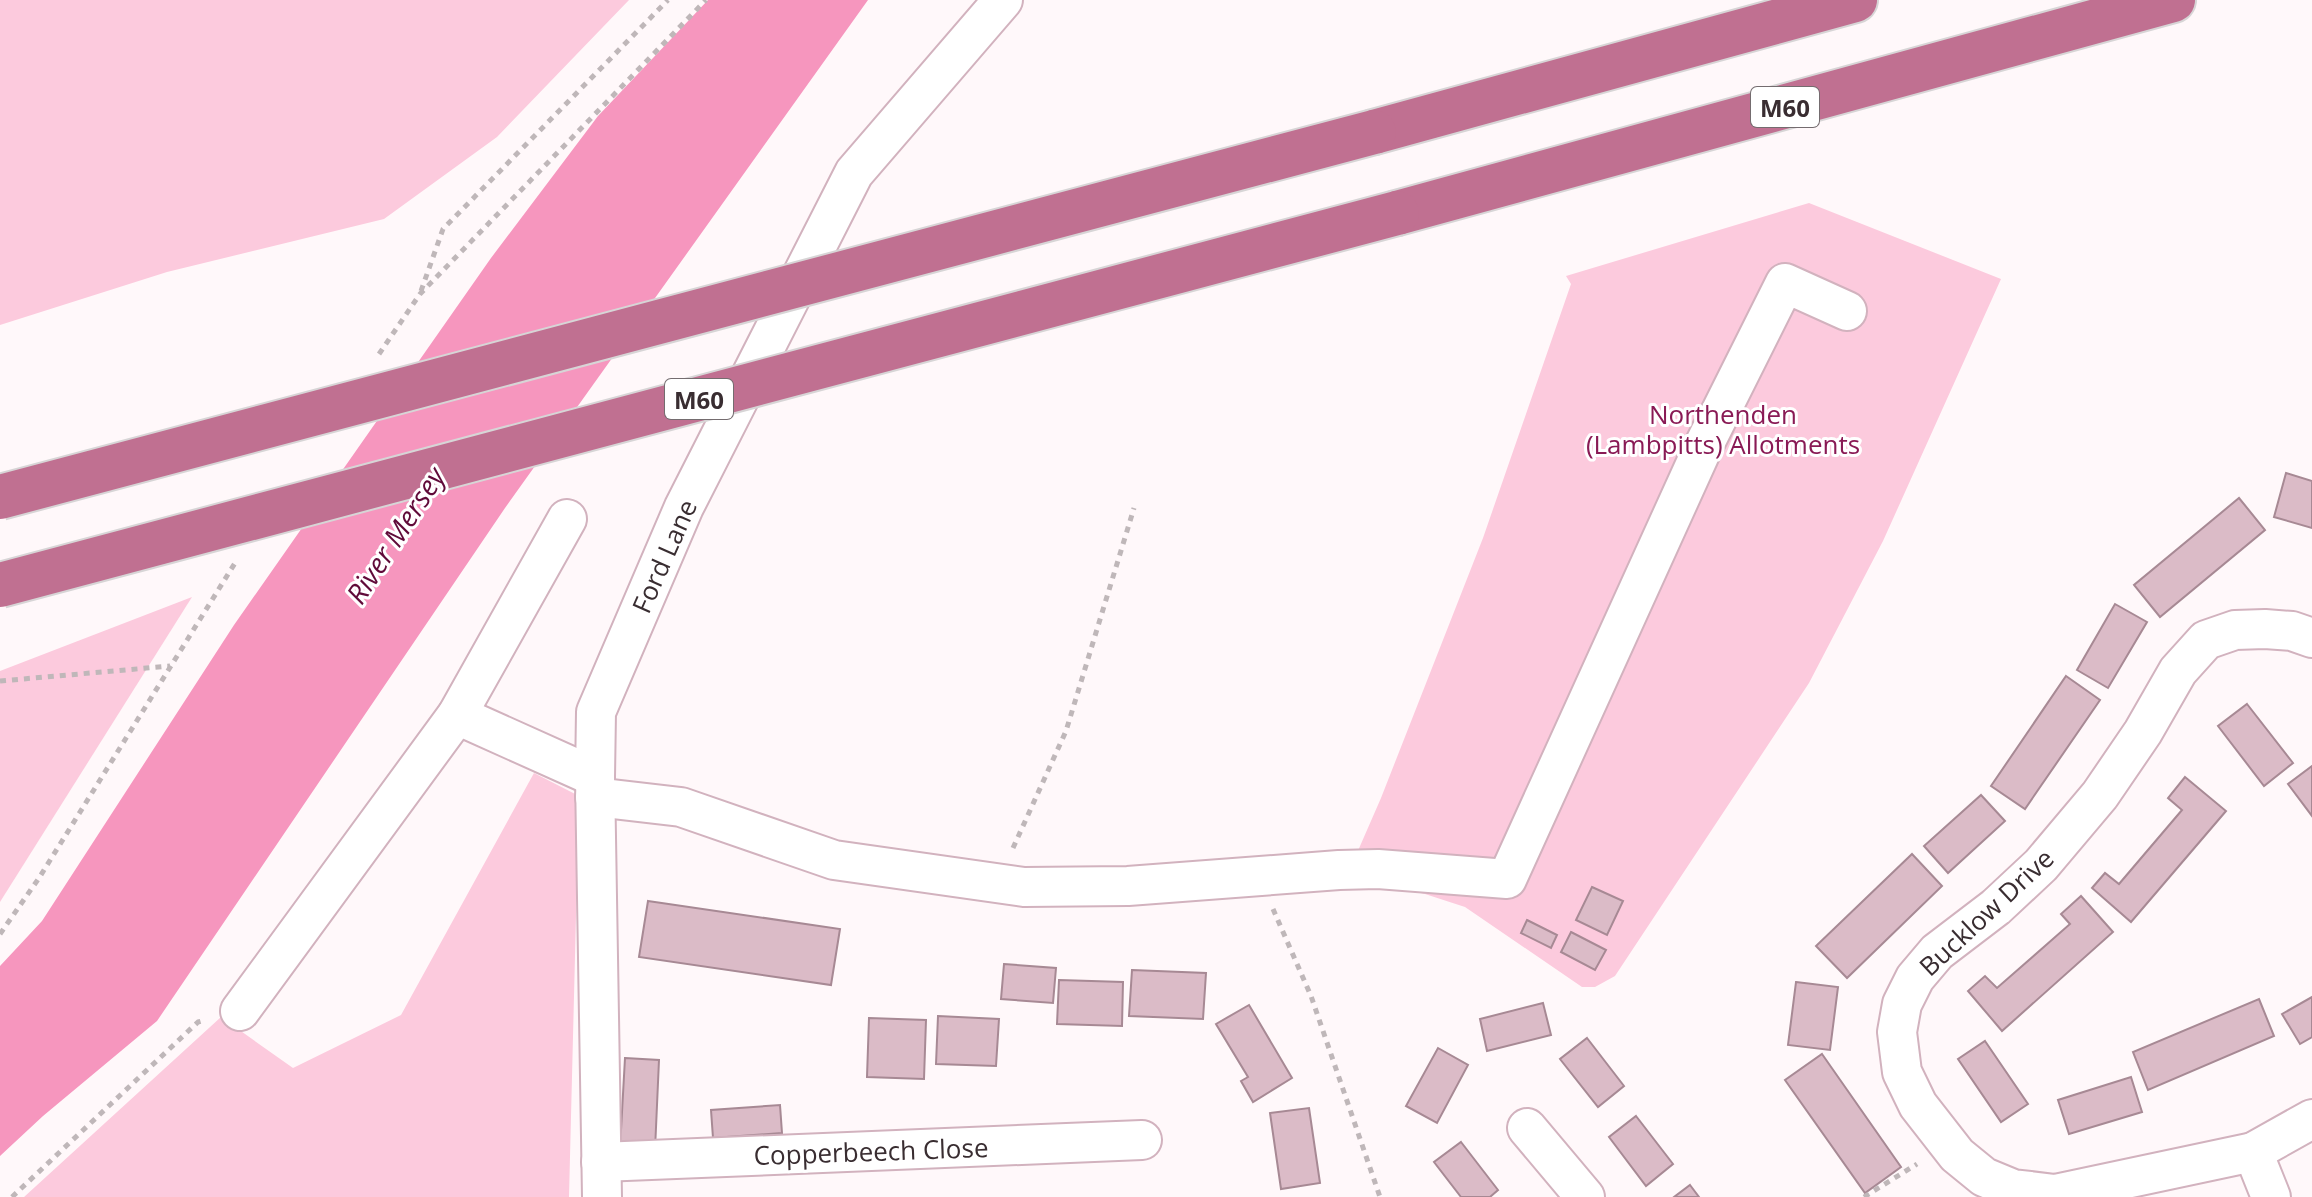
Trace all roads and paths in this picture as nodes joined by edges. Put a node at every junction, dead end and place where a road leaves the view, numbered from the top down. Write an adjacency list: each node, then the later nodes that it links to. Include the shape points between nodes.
1 (668, 0): 5 (path, via 443,229)
2 (1003, 0): 15 (street, Ford Lane, via 854,173 677,522 596,712)
3 (1855, 0): 7 (highway, bridge)
4 (2173, 0): 10 (highway, M60, bridge)
5 (420, 294)
6 (1847, 311): 17 (street, via 1785,283 1705,443 1507,879 1378,869)
7 (0, 497)
8 (1134, 508): 16 (path, via 1066,731)
9 (567, 519): 14 (street)
10 (0, 585)
11 (2312, 638): 22 (street, Bucklow Drive, via 2265,629 2235,630 2206,640 2178,671 2100,795 2041,865 1937,952 1915,978 1902,1004 1897,1032 1902,1072 1918,1105)
12 (170, 666): 13 (path)
13 (0, 681)
14 (457, 715): 15 (street); 18 (street)
15 (595, 787): 17 (street, via 681,807 834,860 1009,885 1128,886); 24 (street, Ford Lane)
16 (1009, 856)
17 (1259, 876): 26 (path, via 1311,996)
18 (240, 1011): 25 (path, via 198,1022)
19 (2312, 1119): 23 (street, Bucklow Drive)
20 (1527, 1128): 27 (street)
21 (1142, 1140): 24 (street, Copperbeech Close)
22 (1949, 1145): 23 (street, Bucklow Drive, via 1984,1177 2013,1189 2055,1194); 28 (path)
23 (2253, 1152): 29 (street)
24 (601, 1180)
25 (12, 1197)
26 (1380, 1197)
27 (1585, 1197)
28 (1864, 1197)
29 (2271, 1197)

